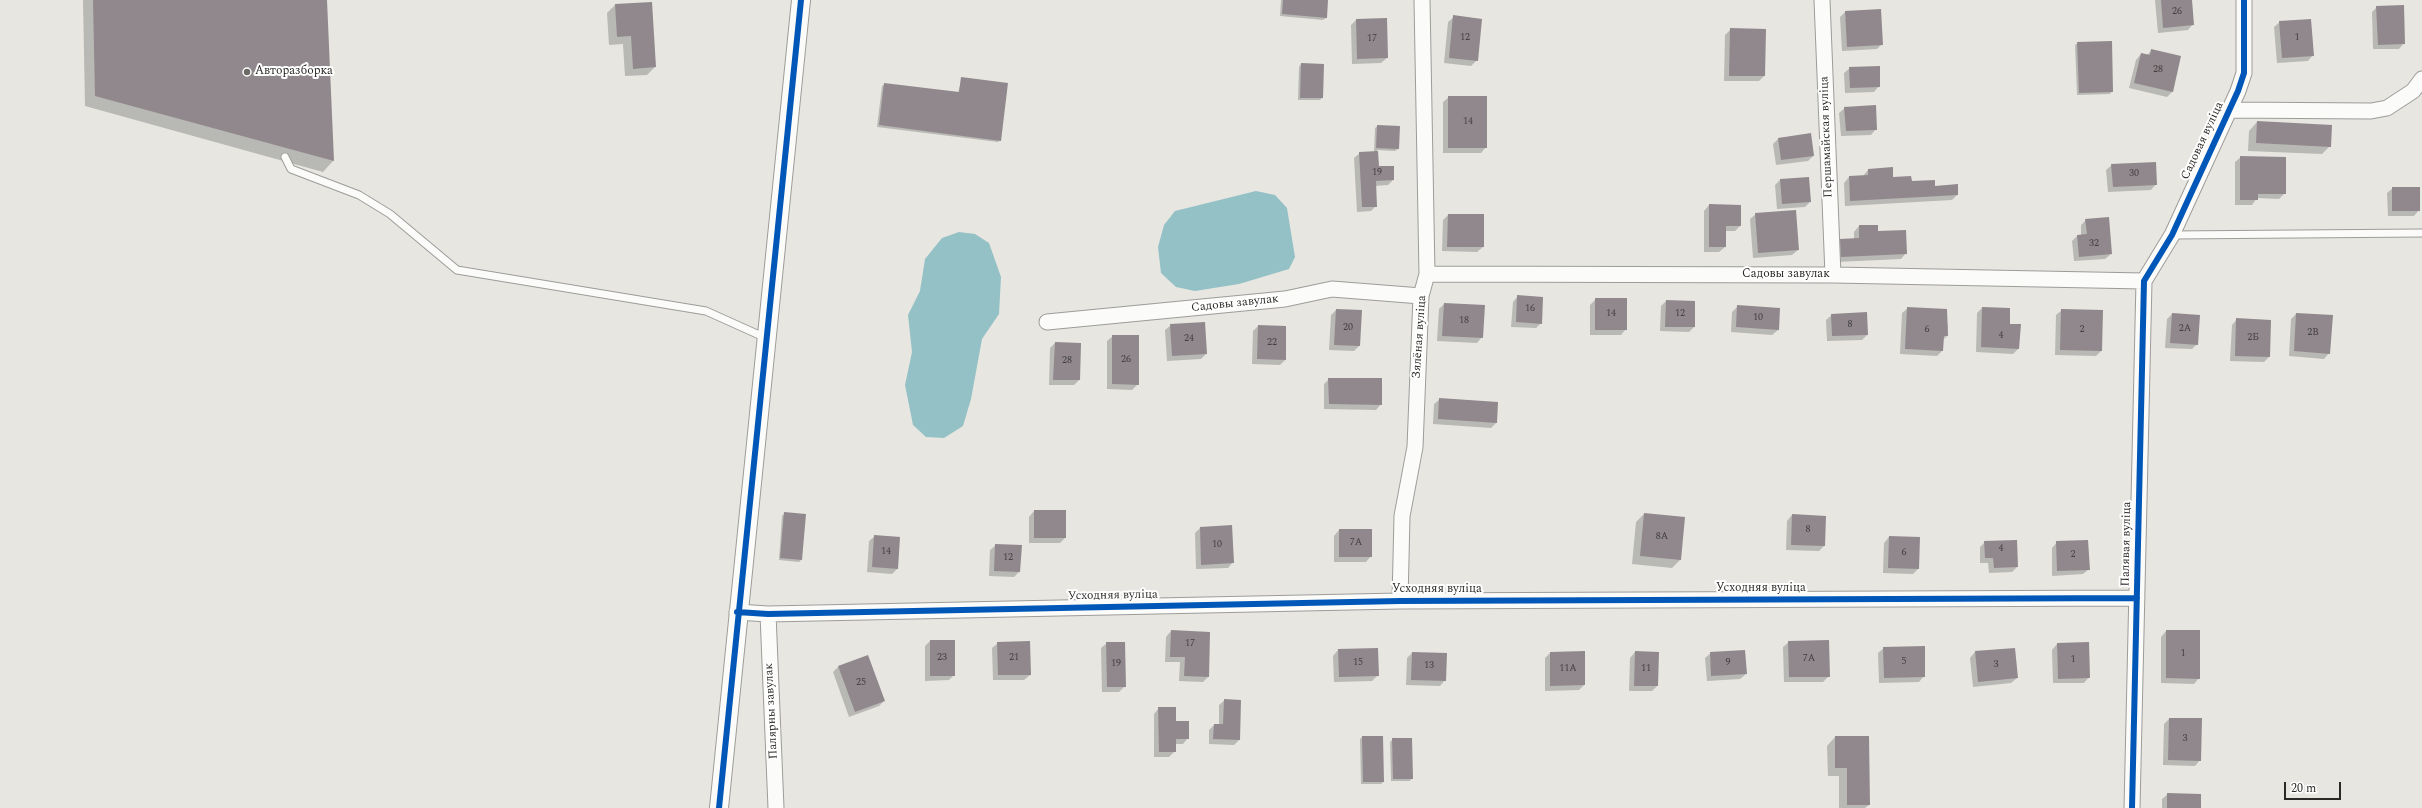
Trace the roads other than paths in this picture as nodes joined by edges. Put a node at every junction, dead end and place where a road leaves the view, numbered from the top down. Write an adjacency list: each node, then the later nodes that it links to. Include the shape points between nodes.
1 (801, 0): 15 (street)
2 (1422, 0): 10 (street, Зялёная вуліца)
3 (1822, 0): 11 (street, Першамайская вуліца)
4 (2244, 0): 6 (street, Садовая вуліца, via 2244,74)
5 (2422, 78): 6 (street, via 2413,91 2387,108 2371,111)
6 (2229, 110): 9 (street, Садовая вуліца)
7 (285, 157): 15 (lane, via 291,169 359,195 390,214 457,270 706,311)
8 (2422, 233): 9 (lane)
9 (2172, 235): 12 (street, Садовая вуліца)
10 (1427, 274): 11 (street, Садовы завулак); 13 (street, Зялёная вуліца)
11 (1832, 275): 12 (street, Садовы завулак)
12 (2144, 281): 16 (street, Палявая вуліца)
13 (1421, 296): 14 (street, Садовы завулак, via 1332,289 1285,298); 17 (street, Зялёная вуліца, via 1414,447 1402,516)
14 (1048, 322)
15 (768, 339): 18 (street)
16 (2137, 598): 17 (street, Усходняя вуліца); 22 (street, Палявая вуліца)
17 (1400, 601): 19 (street, Усходняя вуліца)
18 (738, 612): 19 (street, Усходняя вуліца); 20 (street)
19 (768, 614): 21 (street, Палярны завулак)
20 (719, 808)
21 (776, 808)
22 (2132, 808)

